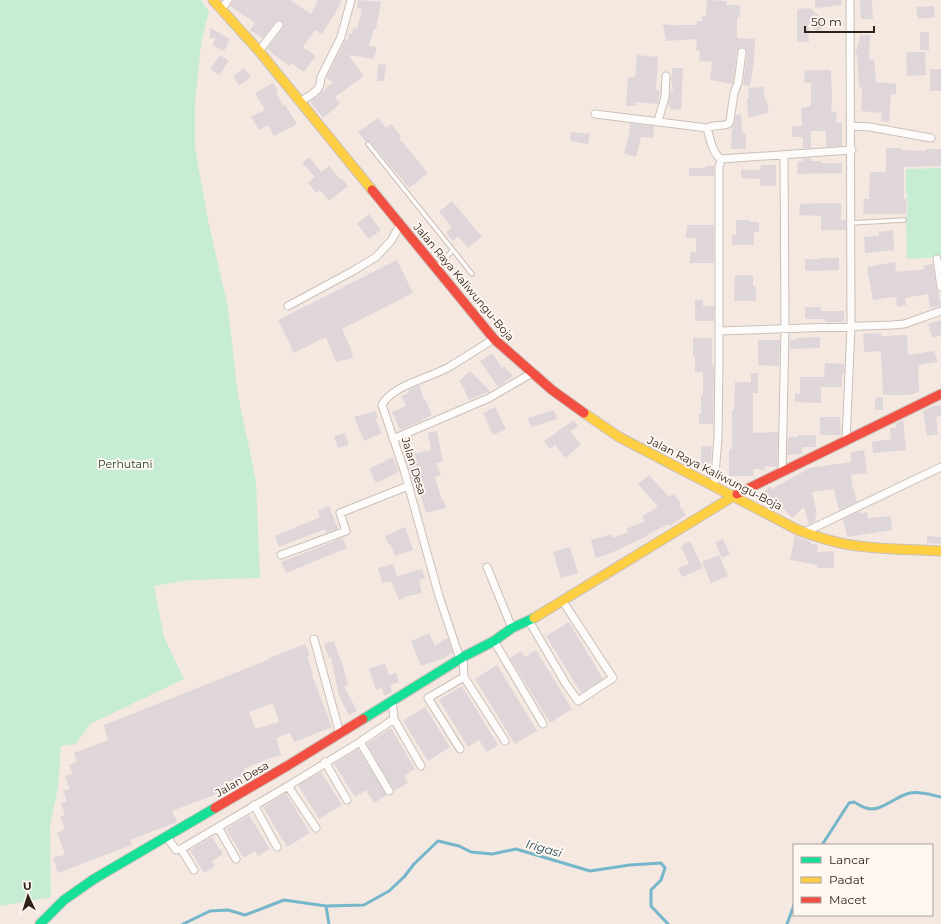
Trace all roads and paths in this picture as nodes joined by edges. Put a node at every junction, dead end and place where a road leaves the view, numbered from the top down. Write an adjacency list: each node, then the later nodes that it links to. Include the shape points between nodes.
1 (213, 0): 5 (street, Jalan Raya Kaliwungu-Boja)
2 (228, 0): 5 (street)
3 (351, 0): 10 (street, via 341,37 321,77 320,85 311,95)
4 (850, 0): 13 (street)
5 (222, 9): 7 (street, Jalan Raya Kaliwungu-Boja)
6 (279, 25): 7 (street)
7 (259, 51): 10 (street, Jalan Raya Kaliwungu-Boja)
8 (742, 52): 14 (street, via 730,121 725,126 715,125)
9 (666, 76): 12 (street, via 665,97)
10 (299, 102): 22 (street, Jalan Raya Kaliwungu-Boja)
11 (595, 114): 12 (street)
12 (658, 121): 14 (street)
13 (852, 126): 15 (street); 17 (street)
14 (707, 128): 19 (street, via 717,157)
15 (931, 138)
16 (368, 144): 23 (lane)
17 (852, 150): 18 (street); 21 (street)
18 (784, 155): 19 (street); 31 (street)
19 (721, 159): 32 (street)
20 (904, 220): 21 (lane)
21 (851, 223): 30 (street)
22 (400, 225): 25 (street, Jalan Raya Kaliwungu-Boja); 28 (street, via 376,257)
23 (453, 250): 25 (lane); 26 (lane)
24 (937, 259): 27 (street)
25 (436, 268): 33 (street, Jalan Raya Kaliwungu-Boja)
26 (472, 274)
27 (941, 287)
28 (288, 306)
29 (941, 311): 30 (street, via 904,324)
30 (851, 327): 31 (street); 37 (street)
31 (784, 329): 32 (street); 39 (street)
32 (719, 331): 41 (street, via 718,438)
33 (494, 339): 34 (street, Jalan Raya Kaliwungu-Boja); 36 (street, Jalan Desa, via 448,368 403,387 385,399 382,405)
34 (532, 373): 36 (street, via 489,398); 41 (street, Jalan Raya Kaliwungu-Boja, via 619,437)
35 (941, 394): 37 (street, Jalan Desa)
36 (393, 439): 40 (street, Jalan Desa)
37 (846, 440): 39 (street, Jalan Desa)
38 (941, 466): 43 (street)
39 (782, 472): 42 (street, Jalan Desa)
40 (408, 486): 45 (street, via 340,513 346,531); 52 (street, Jalan Desa, via 439,596)
41 (714, 487): 42 (street, Jalan Raya Kaliwungu-Boja)
42 (733, 496): 43 (street, Jalan Raya Kaliwungu-Boja); 47 (street, Jalan Desa)
43 (805, 532): 44 (street, Jalan Raya Kaliwungu-Boja, via 846,544)
44 (941, 551)
45 (281, 555)
46 (487, 567): 49 (street)
47 (562, 600): 48 (street, Jalan Desa); 48 (street, via 613,678 578,701)
48 (529, 621): 49 (street, Jalan Desa)
49 (512, 628): 51 (street, Jalan Desa)
50 (314, 639): 57 (street)
51 (494, 641): 52 (street, Jalan Desa); 56 (street)
52 (462, 658): 53 (street); 54 (street, Jalan Desa)
53 (464, 676): 58 (street); 60 (street, via 428,698)
54 (392, 701): 55 (street); 57 (street, Jalan Desa)
55 (394, 719): 59 (street); 62 (street)
56 (543, 724)
57 (340, 734): 69 (street, Jalan Desa)
58 (505, 741)
59 (360, 742): 61 (street); 64 (street)
60 (460, 749)
61 (325, 762): 63 (street); 65 (street)
62 (421, 766)
63 (288, 786): 66 (street); 68 (street)
64 (389, 791)
65 (347, 800)
66 (254, 805): 67 (street); 70 (street)
67 (218, 827): 71 (street); 72 (street)
68 (316, 828)
69 (167, 837): 71 (street, via 176,850); 74 (street, Jalan Desa, via 94,879 64,900)
70 (277, 847)
71 (181, 849): 73 (street)
72 (236, 859)
73 (194, 870)
74 (40, 924)

